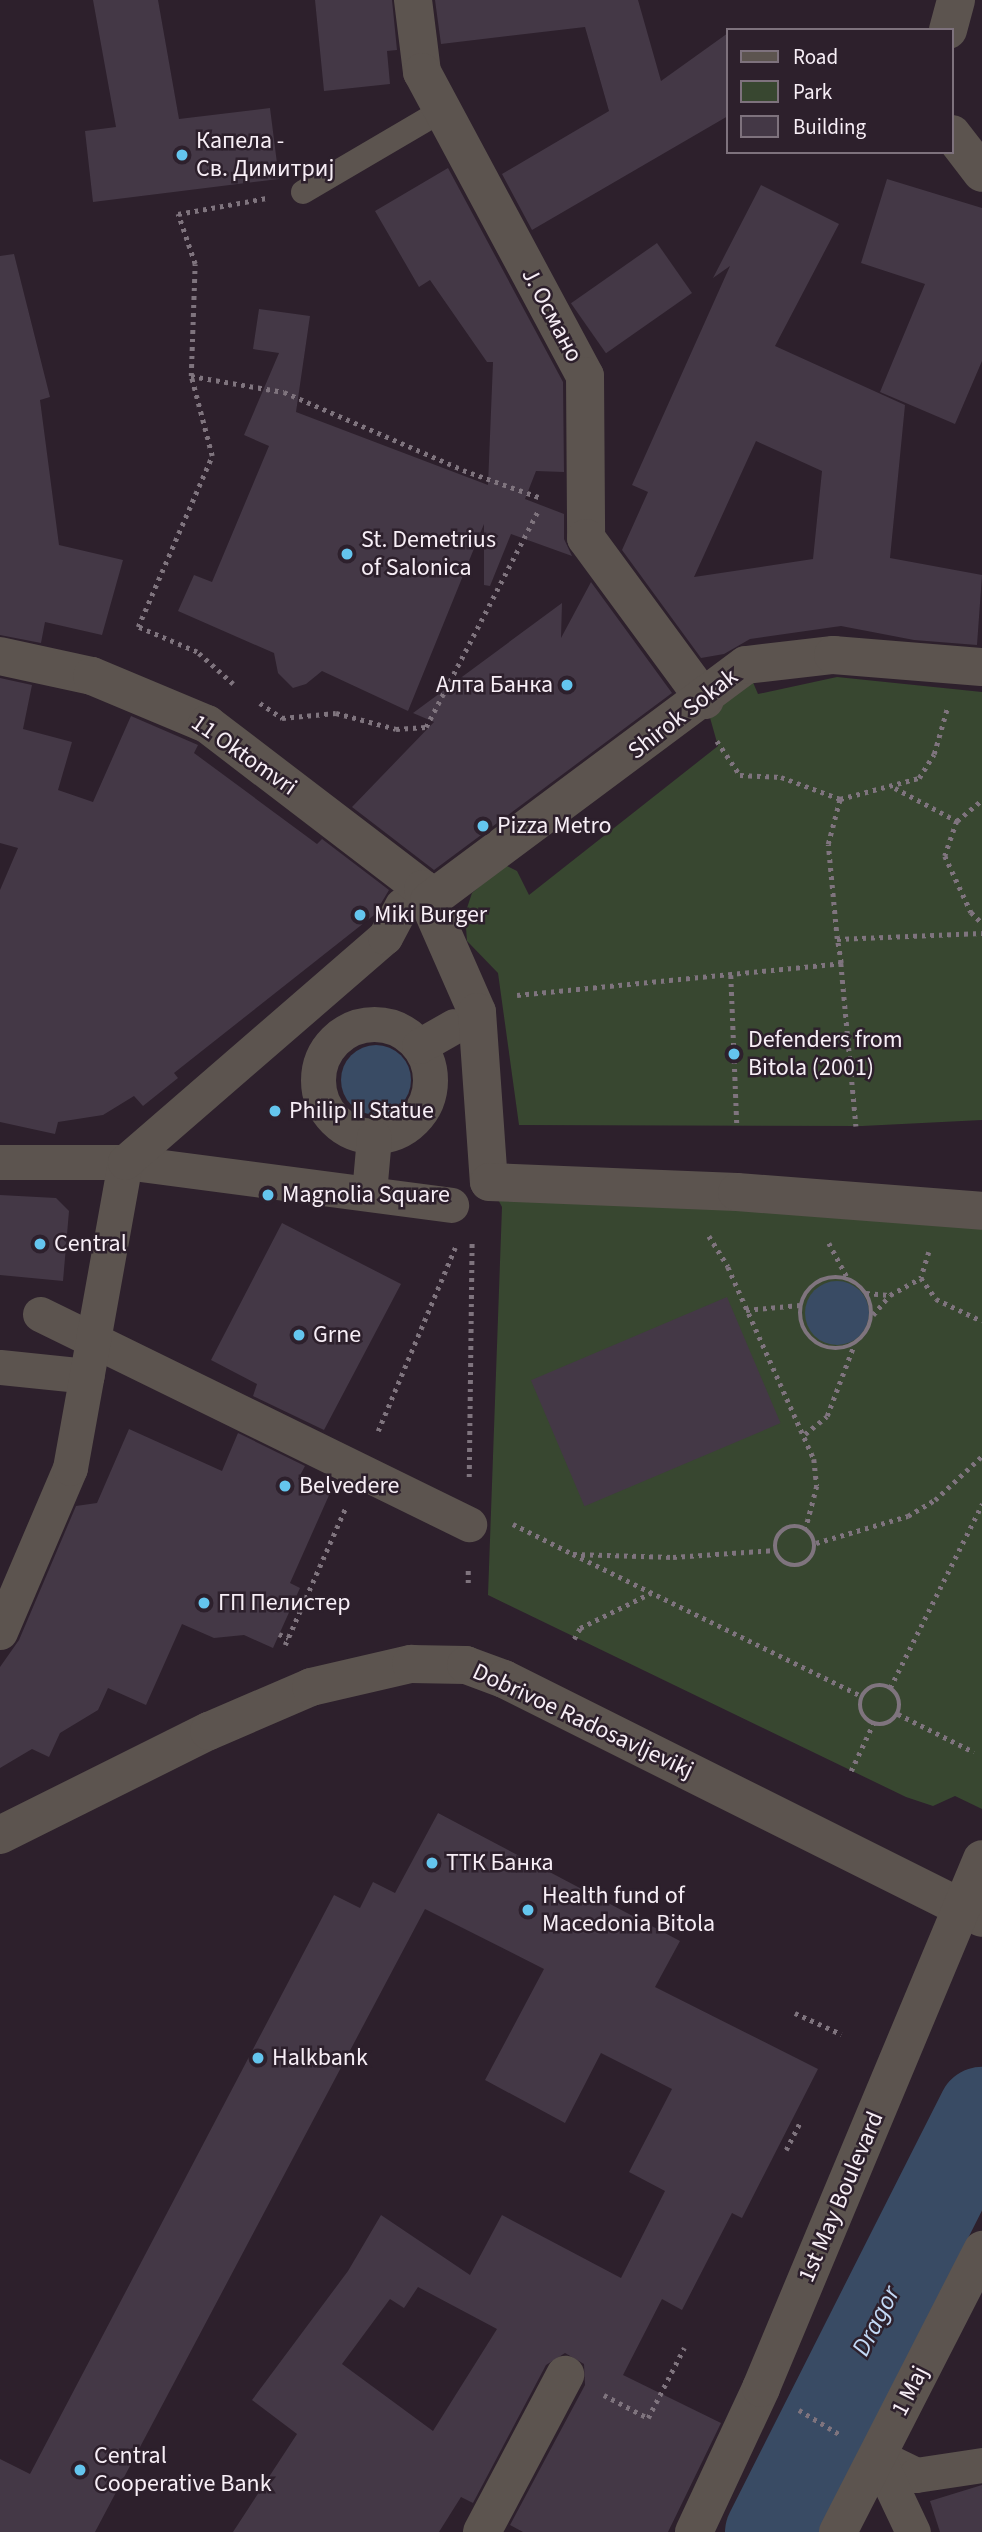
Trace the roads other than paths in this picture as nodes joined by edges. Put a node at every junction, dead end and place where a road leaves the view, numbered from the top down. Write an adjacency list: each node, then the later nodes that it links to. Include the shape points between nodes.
1 (413, 0): 4 (street, Ј. Османо, via 422,72)
2 (956, 0): 3 (street)
3 (949, 28)
4 (443, 110): 7 (lane); 10 (street, Ј. Османо, via 585,376 586,538)
5 (954, 137): 6 (street)
6 (982, 173)
7 (303, 192)
8 (0, 656): 11 (street, 11 Oktomvri, via 92,676 206,724)
9 (967, 667): 10 (street, Shirok Sokak, via 833,655 746,666)
10 (705, 700): 11 (street, Shirok Sokak)
11 (418, 898): 12 (street, via 385,937); 21 (street, via 477,1012 489,1182 737,1192)
12 (314, 1000): 14 (street); 18 (street)
13 (454, 1026): 15 (street)
14 (341, 1035): 15 (street, via 353,1028 382,1024); 16 (street, via 321,1063 321,1098 341,1125)
15 (419, 1046): 16 (street, via 430,1079 424,1105 407,1125)
16 (374, 1137): 19 (street)
17 (0, 1161): 18 (street)
18 (125, 1162): 19 (street); 23 (street)
19 (369, 1193): 20 (street)
20 (451, 1205)
21 (982, 1211)
22 (40, 1314): 23 (street)
23 (93, 1342): 25 (street); 26 (street)
24 (0, 1367): 25 (street)
25 (87, 1376): 27 (street, via 71,1468)
26 (469, 1524)
27 (0, 1632)
28 (0, 1835): 30 (street, Dobrivoe Radosavljevikj, via 209,1731 311,1687 411,1664 466,1665 504,1679)
29 (982, 1858): 30 (street, 1st May Boulevard)
30 (972, 1912): 36 (street, 1st May Boulevard)
31 (982, 2250): 33 (street, 1 Maj)
32 (565, 2375): 35 (street)
33 (864, 2448): 34 (street, via 916,2475); 37 (street, 1 Maj); 38 (street)
34 (982, 2465)
35 (482, 2532)
36 (694, 2532)
37 (838, 2532)
38 (913, 2532)

